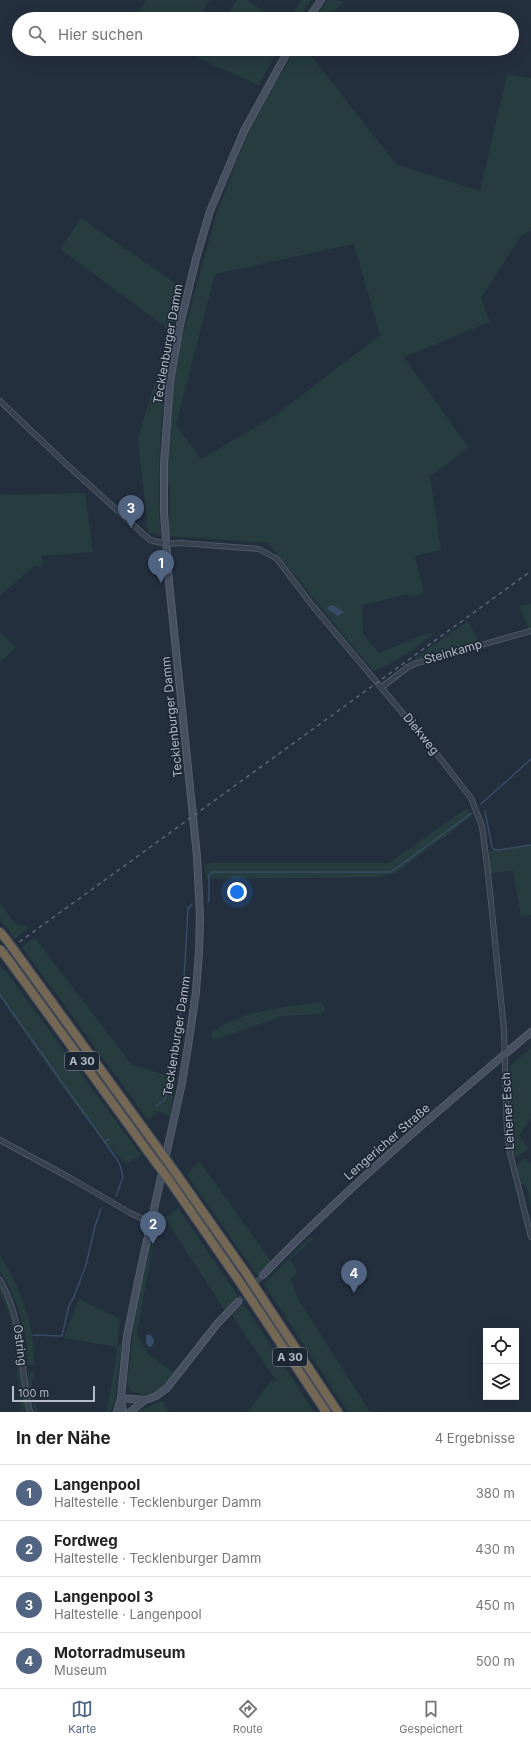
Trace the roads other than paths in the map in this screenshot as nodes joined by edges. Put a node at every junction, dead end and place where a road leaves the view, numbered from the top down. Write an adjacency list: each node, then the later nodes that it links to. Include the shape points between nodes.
1 (321, 0): 2 (main road)
2 (313, 12)
3 (285, 56): 5 (main road, Tecklenburger Damm, via 244,131 210,211 196,259 180,325 170,382 164,464)
4 (0, 401): 5 (street, Diekweg, via 145,537 155,543)
5 (166, 544): 7 (street, Diekweg, via 259,549 277,559); 13 (main road, Tecklenburger Damm, via 197,856 200,931 196,992 188,1046)
6 (531, 631): 7 (street, Steinkamp, via 417,662)
7 (382, 687): 11 (street, Diekweg, via 471,798 477,810 485,844)
8 (0, 932): 25 (highway, A 30, bridge, via 178,1176)
9 (0, 948): 24 (highway, A 30, bridge, via 169,1180)
10 (531, 1032): 11 (main road, Lengericher Straße)
11 (505, 1054): 14 (street, Lehener Esch, via 508,1140); 15 (main road, Lengericher Straße, via 364,1175)
12 (0, 1140): 13 (street)
13 (150, 1222): 18 (main road, Tecklenburger Damm, via 128,1336)
14 (531, 1237)
15 (263, 1275)
16 (0, 1280): 20 (street, Ostring, via 18,1325)
17 (238, 1302): 19 (main road, via 217,1324 167,1388)
18 (121, 1398): 19 (main road); 21 (main road, Tecklenburger Damm); 22 (main road, Tecklenburger Damm)
19 (145, 1400): 23 (main road)
20 (30, 1412)
21 (117, 1412)
22 (123, 1412)
23 (130, 1412)
24 (326, 1412)
25 (338, 1412)

